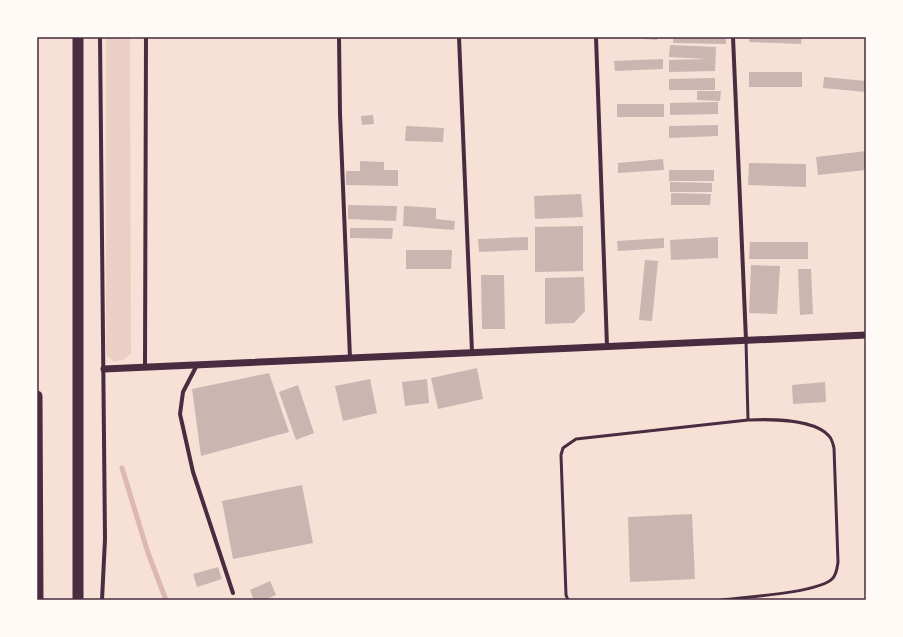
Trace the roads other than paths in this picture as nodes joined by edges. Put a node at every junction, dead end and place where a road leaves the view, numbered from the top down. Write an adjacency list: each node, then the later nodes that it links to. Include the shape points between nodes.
1 (78, 37): 20 (highway)
2 (100, 37): 15 (street)
3 (146, 37): 14 (street)
4 (339, 37): 12 (street)
5 (459, 37): 11 (street)
6 (596, 37): 10 (street)
7 (733, 37): 9 (street)
8 (866, 335): 9 (street)
9 (746, 340): 10 (street); 17 (lane)
10 (607, 346): 11 (street)
11 (472, 352): 12 (street)
12 (350, 358): 13 (street)
13 (197, 365): 14 (street); 18 (street, via 183,392 180,414 193,472)
14 (146, 367): 15 (street)
15 (104, 369): 21 (street, via 105,539)
16 (37, 396): 19 (highway)
17 (748, 420): 22 (lane, via 576,439 563,448); 23 (lane, via 804,423 820,429 831,437 834,448 837,572 832,580 805,590)
18 (233, 593)
19 (38, 600)
20 (78, 600)
21 (102, 600)
22 (568, 600)
23 (722, 600)

